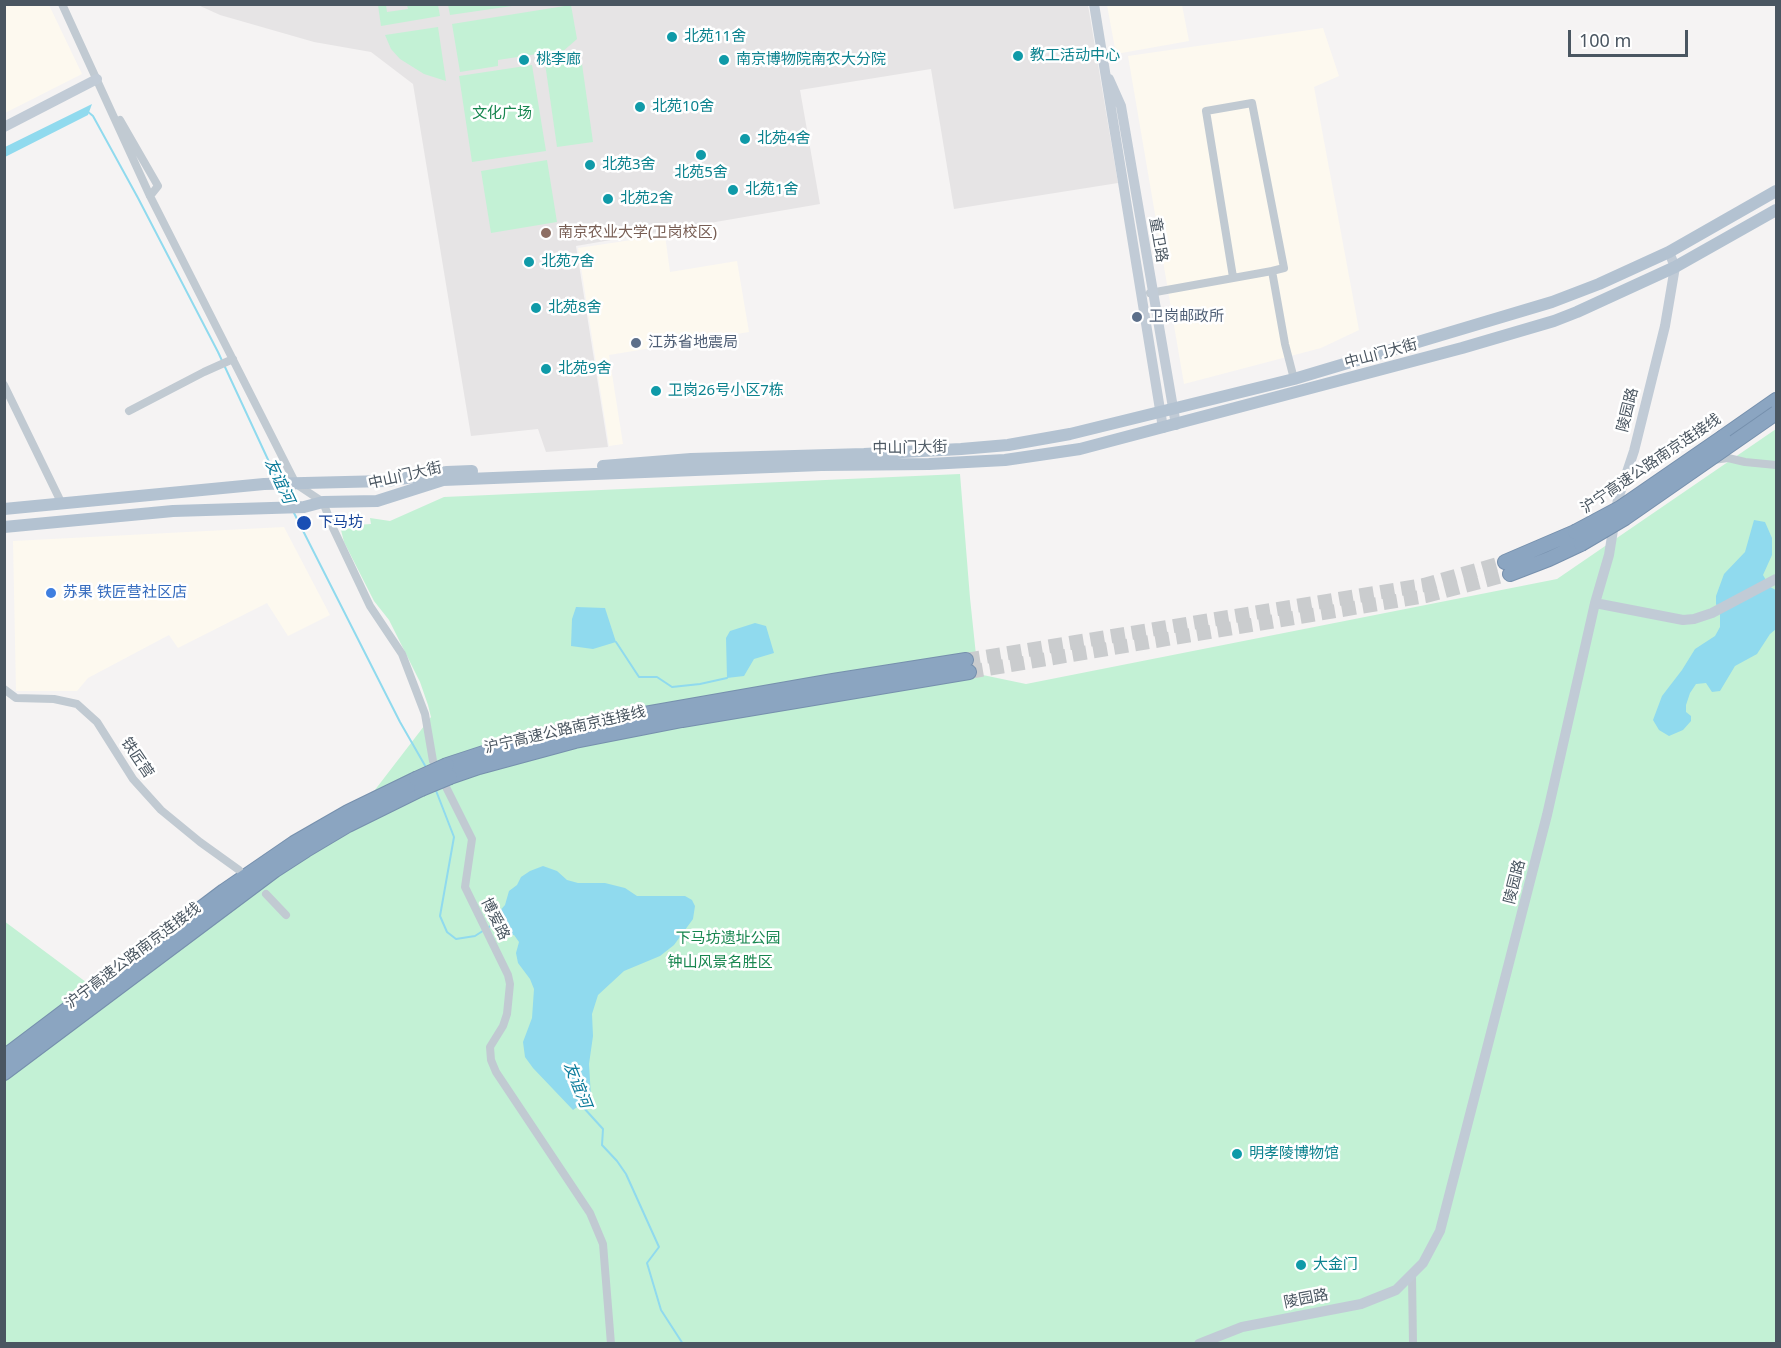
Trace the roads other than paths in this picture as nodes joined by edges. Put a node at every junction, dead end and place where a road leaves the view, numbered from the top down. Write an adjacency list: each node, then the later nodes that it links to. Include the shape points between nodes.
1 (62, 4): 4 (street)
2 (1094, 4): 3 (street, 童卫路)
3 (1102, 62): 12 (street, 童卫路, via 1120,106); 13 (street, 童卫路)
4 (98, 79): 5 (street); 14 (street, via 150,196)
5 (4, 127)
6 (1776, 190): 8 (main road, 中山门大街)
7 (1776, 210): 9 (main road, 中山门大街)
8 (1669, 252): 9 (street); 15 (main road, 中山门大街, via 1552,302)
9 (1674, 267): 22 (main road, 中山门大街, via 1554,321); 26 (street, 陵园路, via 1665,326)
10 (1272, 271): 11 (street); 11 (street, via 1284,268 1252,103 1206,111); 15 (street)
11 (1233, 277): 12 (street)
12 (1152, 292): 13 (street); 18 (street, 童卫路)
13 (1140, 294): 20 (street, 童卫路)
14 (231, 360): 19 (street); 25 (street)
15 (1294, 379): 18 (main road, 中山门大街)
16 (4, 385): 27 (street)
17 (1776, 400): 31 (highway, 沪宁高速公路南京连接线, bridge)
18 (1173, 409): 20 (main road, 中山门大街); 22 (street, 童卫路)
19 (129, 411)
20 (1159, 413): 23 (street, 童卫路); 25 (main road, 中山门大街, via 1070,434 961,449 447,472 386,481)
21 (1776, 413): 31 (highway, 沪宁高速公路南京连接线, bridge, via 1625,518)
22 (1176, 425): 23 (main road, 中山门大街)
23 (1163, 428): 28 (main road, 中山门大街, via 1080,449 1005,460 443,480 377,501)
24 (1776, 465): 26 (street, via 1728,458 1711,460 1648,502)
25 (297, 484): 27 (main road, 中山门大街); 28 (street)
26 (1618, 499): 34 (street, 陵园路, via 1609,555)
27 (61, 502): 29 (main road, 中山门大街)
28 (323, 502): 30 (main road, 中山门大街, via 304,507 173,512); 44 (street, 博爱路, via 370,606 402,654 425,714 433,761 472,840 465,887 507,975 510,995 507,1014 490,1047 491,1060 590,1213 603,1244)
29 (4, 508)
30 (4, 527)
31 (1578, 538): 32 (highway, 沪宁高速公路南京连接线, via 1549,559)
32 (1508, 568)
33 (1776, 580): 34 (street, via 1712,614 1683,620)
34 (1595, 603): 43 (street, 陵园路, via 1550,806 1456,1174 1440,1230)
35 (967, 666): 37 (highway, 沪宁高速公路南京连接线, bridge, via 833,681 622,718 514,743)
36 (4, 689): 38 (street, 铁匠营, via 16,698 77,704 97,722 133,780 161,810)
37 (418, 784): 41 (highway, 沪宁高速公路南京连接线, via 348,812 294,843); 42 (highway, 沪宁高速公路南京连接线, via 275,870)
38 (239, 870)
39 (266, 894): 40 (street)
40 (286, 915)
41 (4, 1057)
42 (4, 1073)
43 (1412, 1276): 45 (street, 陵园路, via 1396,1290 1361,1304 1242,1327); 46 (street)
44 (610, 1344)
45 (1199, 1344)
46 (1413, 1344)

